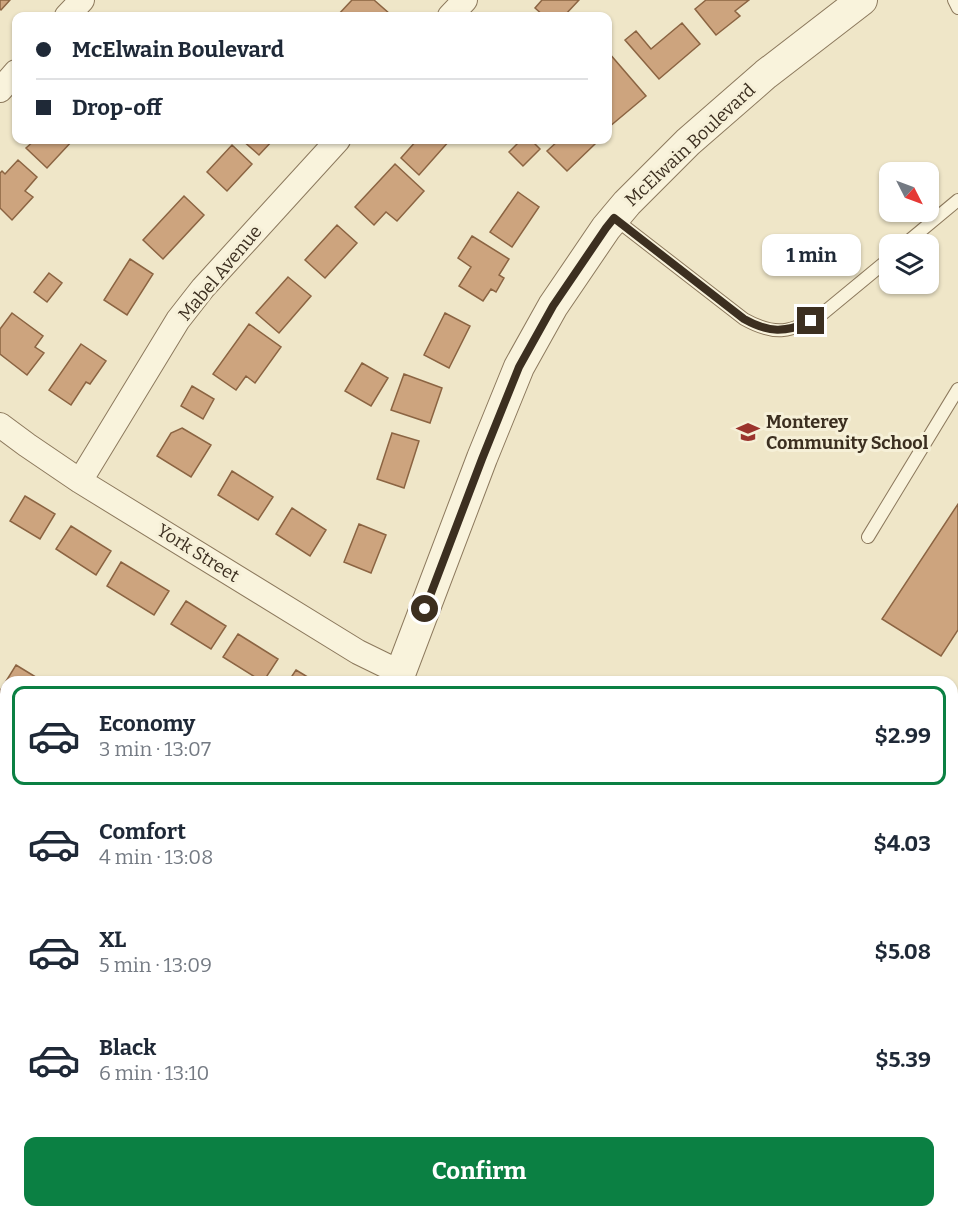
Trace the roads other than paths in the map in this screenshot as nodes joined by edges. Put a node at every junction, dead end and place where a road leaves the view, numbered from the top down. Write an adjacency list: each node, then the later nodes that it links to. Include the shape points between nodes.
1 (82, 0): 6 (street)
2 (465, 0): 7 (street)
3 (862, 0): 12 (street, McElwain Boulevard, via 766,74 688,142)
4 (954, 0): 5 (lane)
5 (958, 8)
6 (71, 12)
7 (454, 12)
8 (12, 76): 9 (street)
9 (0, 90)
10 (334, 144): 17 (street, Mabel Avenue, via 203,288 178,321)
11 (958, 200): 13 (lane)
12 (614, 218): 14 (lane, via 760,328 795,329 811,321); 20 (street, McElwain Boulevard, via 553,306 519,367)
13 (917, 234)
14 (879, 267)
15 (958, 389): 18 (lane)
16 (0, 425): 17 (street, York Street)
17 (80, 481): 19 (street, York Street)
18 (868, 537)
19 (396, 676)
20 (400, 676)

